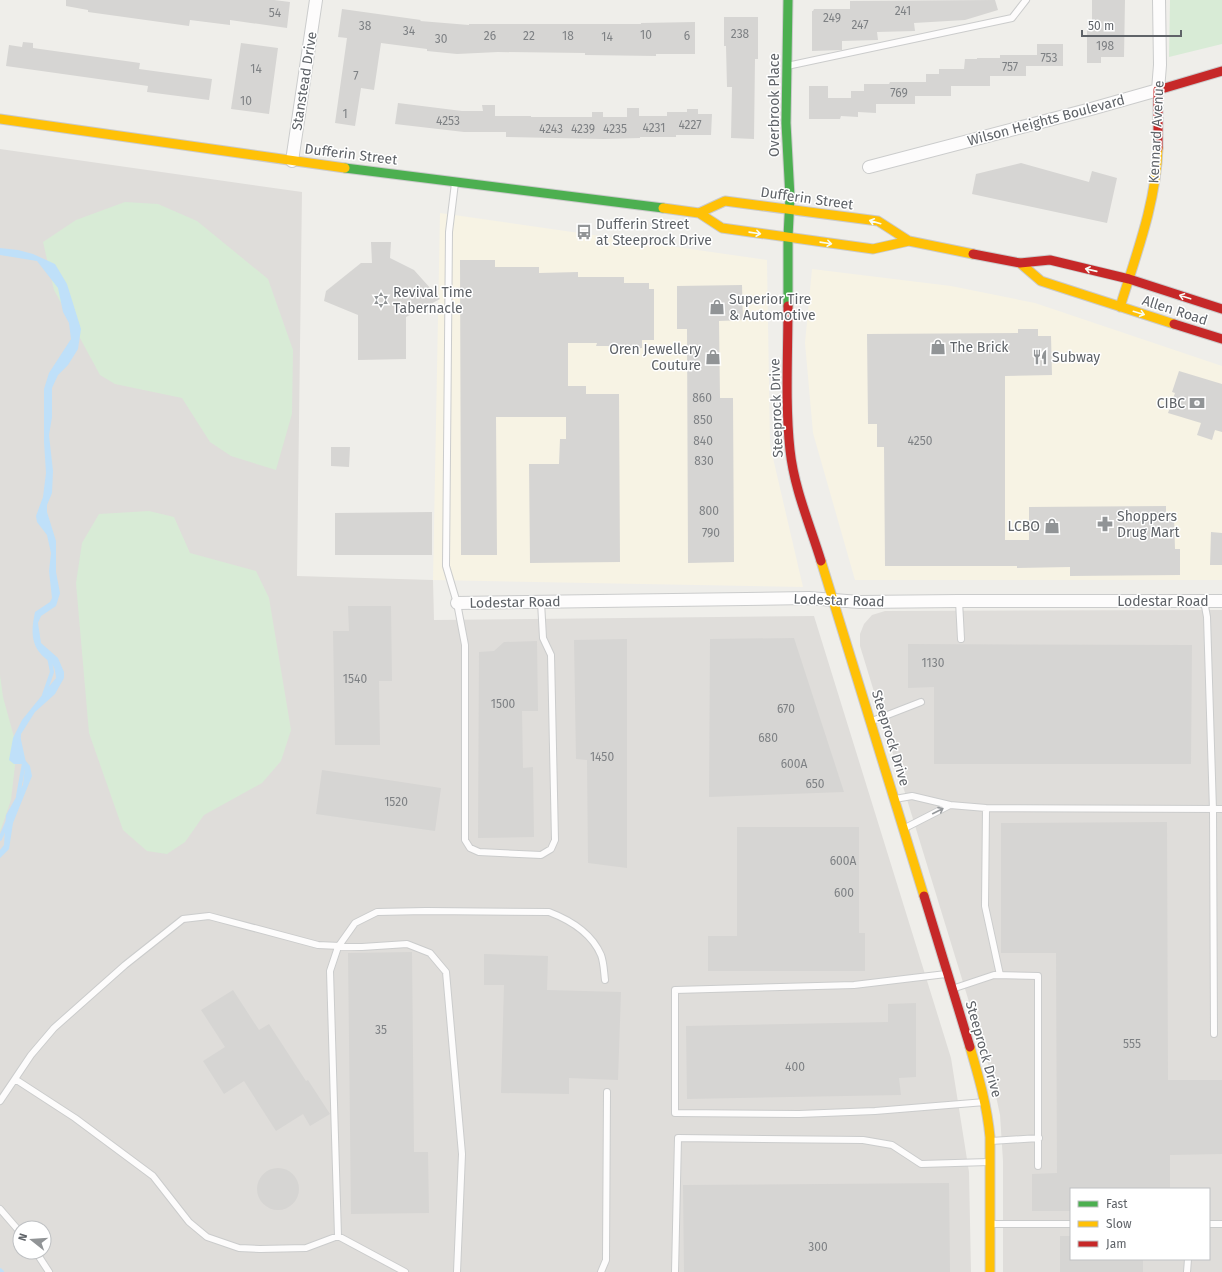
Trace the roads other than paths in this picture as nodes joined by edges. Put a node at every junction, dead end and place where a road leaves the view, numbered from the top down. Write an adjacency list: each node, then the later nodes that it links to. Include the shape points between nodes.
1 (316, 0): 9 (street, Stanstead Drive)
2 (788, 0): 5 (main road, Overbrook Place)
3 (1026, 0): 5 (lane, via 1012,18)
4 (1159, 0): 7 (street, Kennard Avenue)
5 (787, 66): 12 (main road, Overbrook Place)
6 (1222, 72): 7 (main road, Wilson Heights Boulevard)
7 (1158, 90): 10 (street, Wilson Heights Boulevard); 17 (main road, Kennard Avenue, via 1154,189)
8 (0, 119): 9 (main road, Dufferin Street)
9 (292, 161): 11 (main road, Dufferin Street)
10 (869, 167)
11 (455, 182): 13 (main road, Dufferin Street); 26 (lane, via 449,232 446,566)
12 (789, 209): 13 (main road, Dufferin Street, via 725,201); 14 (main road, Steeprock Drive); 15 (main road, Dufferin Street, one-way to 12, via 878,221)
13 (699, 213): 14 (main road, Dufferin Street, one-way to 14, via 722,228)
14 (788, 237): 15 (main road, Dufferin Street, one-way to 15, via 873,249); 21 (main road, Steeprock Drive, via 790,451 796,481)
15 (909, 241): 16 (main road, Dufferin Street)
16 (1020, 263): 17 (main road, Dufferin Street, one-way to 16, via 1050,260); 18 (main road, Dufferin Street, via 1041,281)
17 (1129, 278): 18 (main road, Kennard Avenue); 19 (main road, Allen Road, one-way to 17)
18 (1120, 307): 20 (main road, Allen Road, one-way to 20)
19 (1222, 309)
20 (1222, 339)
21 (833, 600): 22 (street, Lodestar Road); 25 (street, Lodestar Road); 29 (main road, Steeprock Drive)
22 (959, 601): 23 (street, Lodestar Road); 27 (lane)
23 (1204, 601): 24 (street, Lodestar Road); 33 (lane, via 1207,617)
24 (1222, 601)
25 (542, 602): 26 (street, Lodestar Road); 26 (lane, via 543,638 551,655 555,840 552,849 541,855 479,852 470,848 465,840 465,645)
26 (457, 603)
27 (960, 639)
28 (921, 702): 29 (lane)
29 (871, 721): 30 (main road, Steeprock Drive)
30 (895, 799): 31 (lane, via 912,796); 35 (main road, Steeprock Drive)
31 (950, 805): 32 (lane); 35 (lane, one-way to 31)
32 (986, 808): 33 (lane); 38 (lane, via 985,906)
33 (1213, 810): 34 (lane); 41 (lane)
34 (1222, 810)
35 (904, 828): 37 (main road, Steeprock Drive)
36 (338, 947): 39 (lane, via 355,924 377,912 549,912 565,918 581,929 594,943 602,956); 42 (lane, via 318,945 209,916 183,919 125,965 54,1028); 56 (lane, via 330,971); 61 (lane, via 407,944 430,953 446,972 462,1154)
37 (948, 974): 40 (main road, Steeprock Drive); 45 (lane, via 854,985 675,990 675,1113 799,1114)
38 (1000, 975): 40 (lane); 46 (lane, via 1038,976)
39 (605, 980)
40 (952, 989): 45 (main road, Steeprock Drive)
41 (1214, 1034)
42 (14, 1079): 44 (lane); 56 (lane, via 76,1118 153,1176 189,1222 207,1237 239,1248 260,1249 306,1248)
43 (607, 1092): 62 (lane, via 606,1260)
44 (0, 1101)
45 (985, 1102): 47 (main road, Steeprock Drive)
46 (1039, 1138): 47 (lane); 49 (lane)
47 (990, 1141): 48 (main road, Steeprock Drive)
48 (991, 1162): 52 (main road, Steeprock Drive); 63 (lane, via 921,1164 892,1145 863,1140 678,1138)
49 (1038, 1166)
50 (0, 1208): 51 (lane)
51 (12, 1222)
52 (991, 1224): 53 (lane); 64 (main road, Steeprock Drive)
53 (1070, 1224)
54 (1210, 1224): 55 (lane)
55 (1222, 1224)
56 (338, 1236): 60 (lane)
57 (41, 1260): 59 (lane)
58 (1188, 1260): 65 (lane)
59 (49, 1272)
60 (405, 1272)
61 (457, 1272)
62 (601, 1272)
63 (675, 1272)
64 (990, 1272)
65 (1188, 1272)

